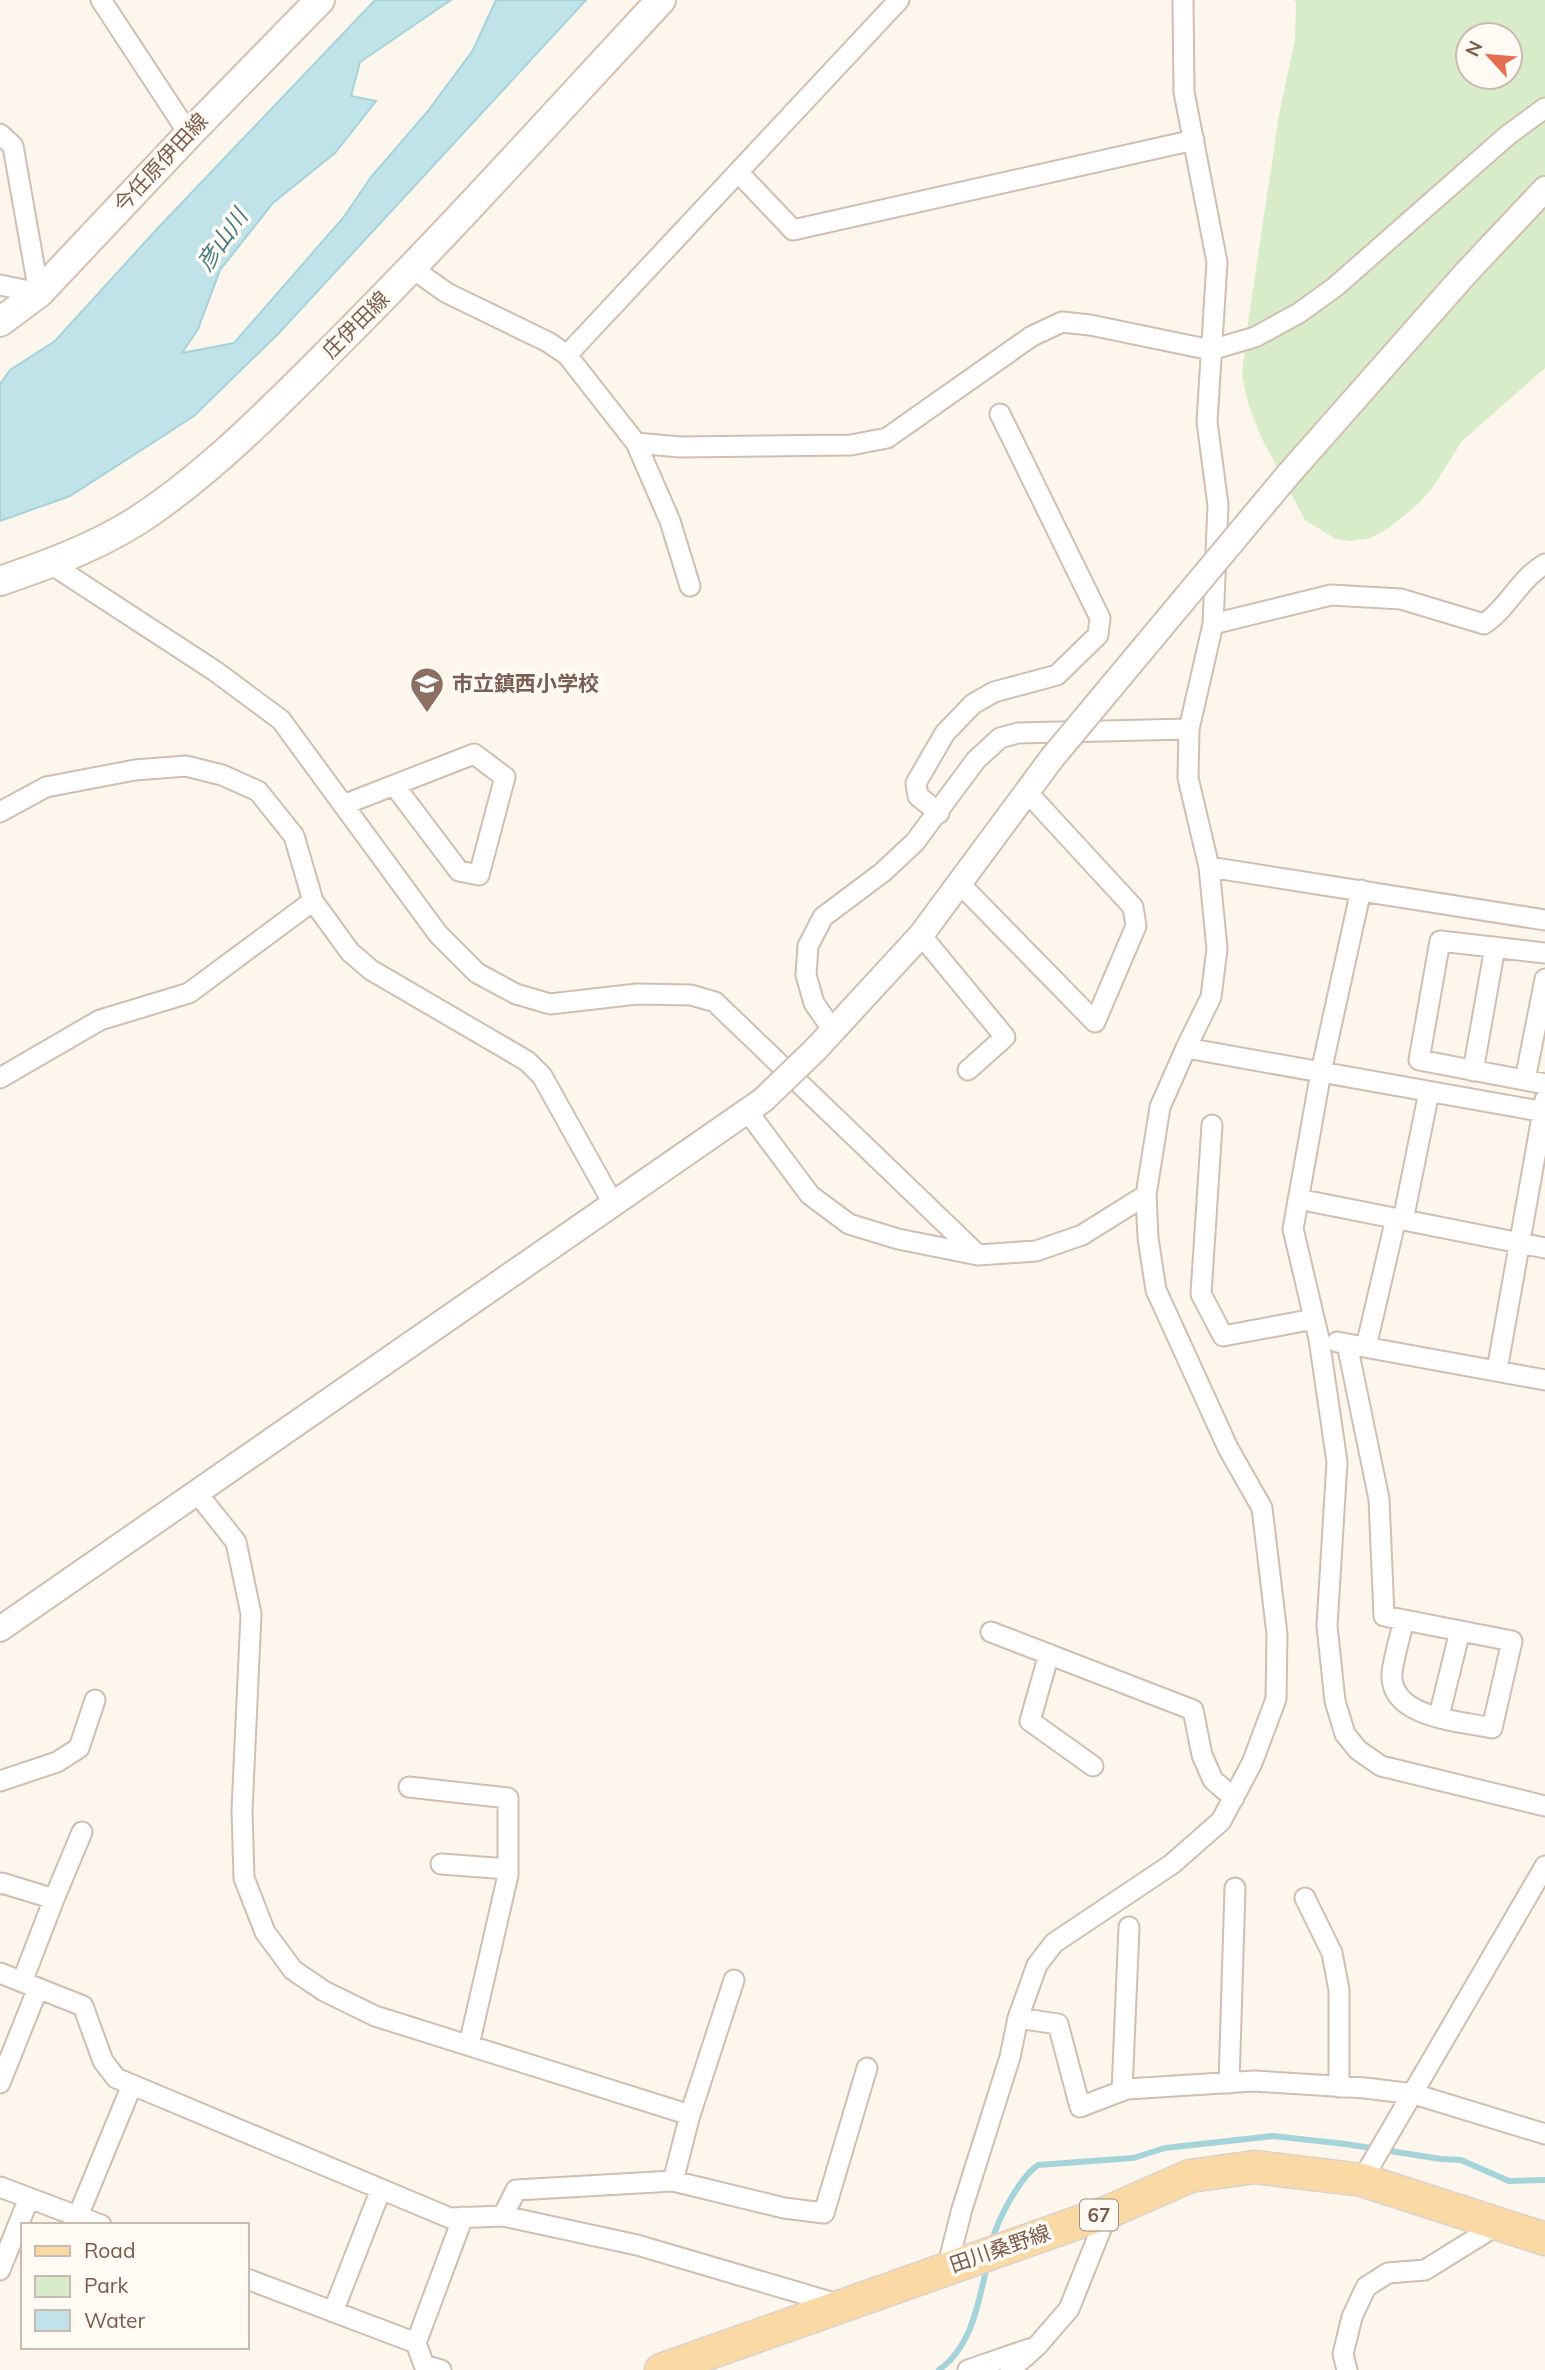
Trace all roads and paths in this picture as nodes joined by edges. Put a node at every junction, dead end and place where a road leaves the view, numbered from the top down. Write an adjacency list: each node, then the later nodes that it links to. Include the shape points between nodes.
1 (101, 0): 8 (street)
2 (320, 0): 8 (main road, 今任原伊田線)
3 (661, 0): 12 (main road, 庄伊田線)
4 (899, 0): 10 (street)
5 (1183, 0): 9 (street, via 1184,92)
6 (1545, 108): 16 (street, via 1326,294 1255,337)
7 (0, 134): 14 (street, via 13,146)
8 (189, 134): 14 (main road, 今任原伊田線)
9 (1194, 140): 10 (street, via 793,230); 16 (street, via 1217,262)
10 (738, 172): 17 (street)
11 (1545, 189): 27 (street, bridge, via 1287,477)
12 (413, 269): 17 (street, via 447,293); 20 (main road, 庄伊田線, via 226,451 153,510)
13 (0, 285): 14 (street)
14 (39, 293): 15 (main road, 今任原伊田線)
15 (0, 322)
16 (1211, 350): 19 (street, via 1062,322 1032,336 887,438 852,445 680,447); 24 (street, via 1207,422 1218,505)
17 (567, 355): 19 (street)
18 (1000, 414): 30 (street, via 1100,618 1098,635 1057,675 994,692 973,704 945,733 916,783 918,796)
19 (636, 443): 23 (street, via 670,521)
20 (51, 564): 22 (main road, 庄伊田線); 28 (street, via 215,671 281,720)
21 (1545, 564): 24 (street, via 1484,624 1401,599 1331,595)
22 (0, 582)
23 (690, 586)
24 (1213, 624): 25 (street)
25 (1189, 729): 30 (street, via 1018,733 1000,738 976,760); 31 (street, via 1188,778)
26 (394, 785): 26 (street, via 474,754 505,777 480,875 459,871); 28 (street)
27 (1027, 792): 32 (street); 32 (street, via 1133,907 1136,926 1095,1022)
28 (343, 805): 58 (street, via 438,934 477,973 516,994 550,1004 637,994 691,995 715,1002)
29 (0, 812): 34 (street, via 46,787 135,770 186,766 222,775 258,791 294,836)
30 (939, 813): 40 (street, via 883,872 823,917 808,946 806,975 814,1003)
31 (1209, 867): 33 (street); 41 (street, via 1217,949 1212,997)
32 (960, 884): 36 (street)
33 (1361, 890): 35 (street); 44 (street)
34 (313, 901): 45 (street, via 189,993 100,1020); 54 (street, via 351,952 371,970 527,1061 542,1076)
35 (1545, 920)
36 (922, 935): 40 (street); 42 (street, via 1005,1037)
37 (1495, 947): 38 (street); 43 (street); 43 (street, via 1440,941 1419,1060)
38 (1545, 953)
39 (1545, 979): 46 (street)
40 (834, 1031): 49 (street, bridge)
41 (1186, 1048): 44 (street); 52 (street, via 1160,1107)
42 (968, 1070)
43 (1473, 1070): 46 (street)
44 (1321, 1072): 48 (street); 53 (street)
45 (0, 1079)
46 (1525, 1080): 47 (street)
47 (1545, 1084)
48 (1429, 1091): 50 (street); 55 (street)
49 (756, 1106): 54 (street); 58 (street, via 810,1195 849,1224)
50 (1544, 1108): 56 (street)
51 (1212, 1125): 59 (street, via 1201,1294 1223,1336)
52 (1146, 1195): 58 (street, via 1082,1236 1036,1251); 75 (street, via 1156,1290 1228,1448 1262,1508 1278,1634 1276,1699)
53 (1298, 1199): 55 (street); 59 (street, via 1293,1229)
54 (614, 1205): 64 (street)
55 (1400, 1219): 56 (street); 61 (street)
56 (1519, 1243): 57 (street); 62 (street)
57 (1545, 1248)
58 (978, 1255)
59 (1314, 1319): 60 (street)
60 (1319, 1339): 61 (street); 76 (street, via 1337,1462 1327,1626 1335,1701 1345,1734 1381,1766)
61 (1357, 1345): 62 (street); 65 (street, via 1379,1499 1384,1616)
62 (1497, 1370): 63 (street)
63 (1545, 1380)
64 (197, 1493): 66 (street); 90 (street, via 236,1542 251,1614 242,1811 244,1878 265,1932 293,1970 324,1992 375,2017)
65 (1404, 1620): 67 (street); 71 (street, via 1392,1676 1399,1699 1414,1711)
66 (0, 1629)
67 (1460, 1631): 71 (street); 71 (street, via 1512,1641 1492,1728)
68 (990, 1632): 69 (street)
69 (1049, 1654): 72 (street, via 1030,1721); 75 (street, via 1193,1710 1202,1755 1213,1780)
70 (95, 1700): 73 (street, via 79,1748 57,1762)
71 (1439, 1716)
72 (1093, 1766)
73 (0, 1781)
74 (409, 1787): 80 (street, via 508,1798)
75 (1234, 1798): 89 (street, via 1221,1821 1172,1864 1054,1943 1037,1965)
76 (1545, 1806)
77 (82, 1832): 84 (street)
78 (441, 1864): 80 (street)
79 (1545, 1866): 97 (street)
80 (508, 1869): 90 (street)
81 (0, 1884): 84 (street)
82 (1235, 1888): 93 (street)
83 (1305, 1898): 95 (street, via 1332,1952 1339,1990)
84 (54, 1899): 88 (street)
85 (1129, 1927): 96 (street)
86 (0, 1973): 88 (street)
87 (734, 1980): 98 (street)
88 (30, 1985): 92 (street); 94 (street, via 83,2006 103,2061 116,2078)
89 (1018, 2018): 96 (street, via 1058,2024 1080,2107); 112 (street)
90 (469, 2045): 98 (street)
91 (867, 2068): 101 (street, via 824,2213)
92 (0, 2083)
93 (1229, 2083): 95 (street); 96 (street)
94 (132, 2085): 103 (street); 106 (street)
95 (1339, 2087): 97 (street)
96 (1122, 2091)
97 (1413, 2094): 99 (street); 100 (street)
98 (690, 2115): 101 (street)
99 (1545, 2134)
100 (1362, 2180): 105 (main road, 田川桑野線 / 67, via 1255,2167 1190,2176); 110 (main road, 田川桑野線 / 67)
101 (673, 2181): 107 (street, via 516,2190)
102 (0, 2187): 104 (street)
103 (381, 2189): 108 (street, via 450,2218); 116 (street)
104 (29, 2198): 106 (street); 113 (street)
105 (1108, 2212): 112 (main road, 田川桑野線 / 67); 118 (street, via 1069,2309)
106 (78, 2216): 109 (street)
107 (503, 2216): 108 (street); 115 (street, via 637,2245)
108 (463, 2217): 117 (street)
109 (96, 2223)
110 (1499, 2224): 111 (main road, 田川桑野線 / 67); 123 (street, via 1425,2270 1388,2273 1366,2287 1352,2317 1343,2354)
111 (1545, 2239)
112 (947, 2268): 115 (main road, 田川桑野線 / 67)
113 (0, 2270)
114 (248, 2279): 116 (street)
115 (845, 2307): 120 (main road, 田川桑野線 / 67)
116 (333, 2312): 117 (street)
117 (416, 2343): 119 (street, via 424,2365)
118 (1037, 2346): 121 (street); 122 (street)
119 (440, 2370)
120 (661, 2370)
121 (968, 2370)
122 (1010, 2370)
123 (1347, 2370)

